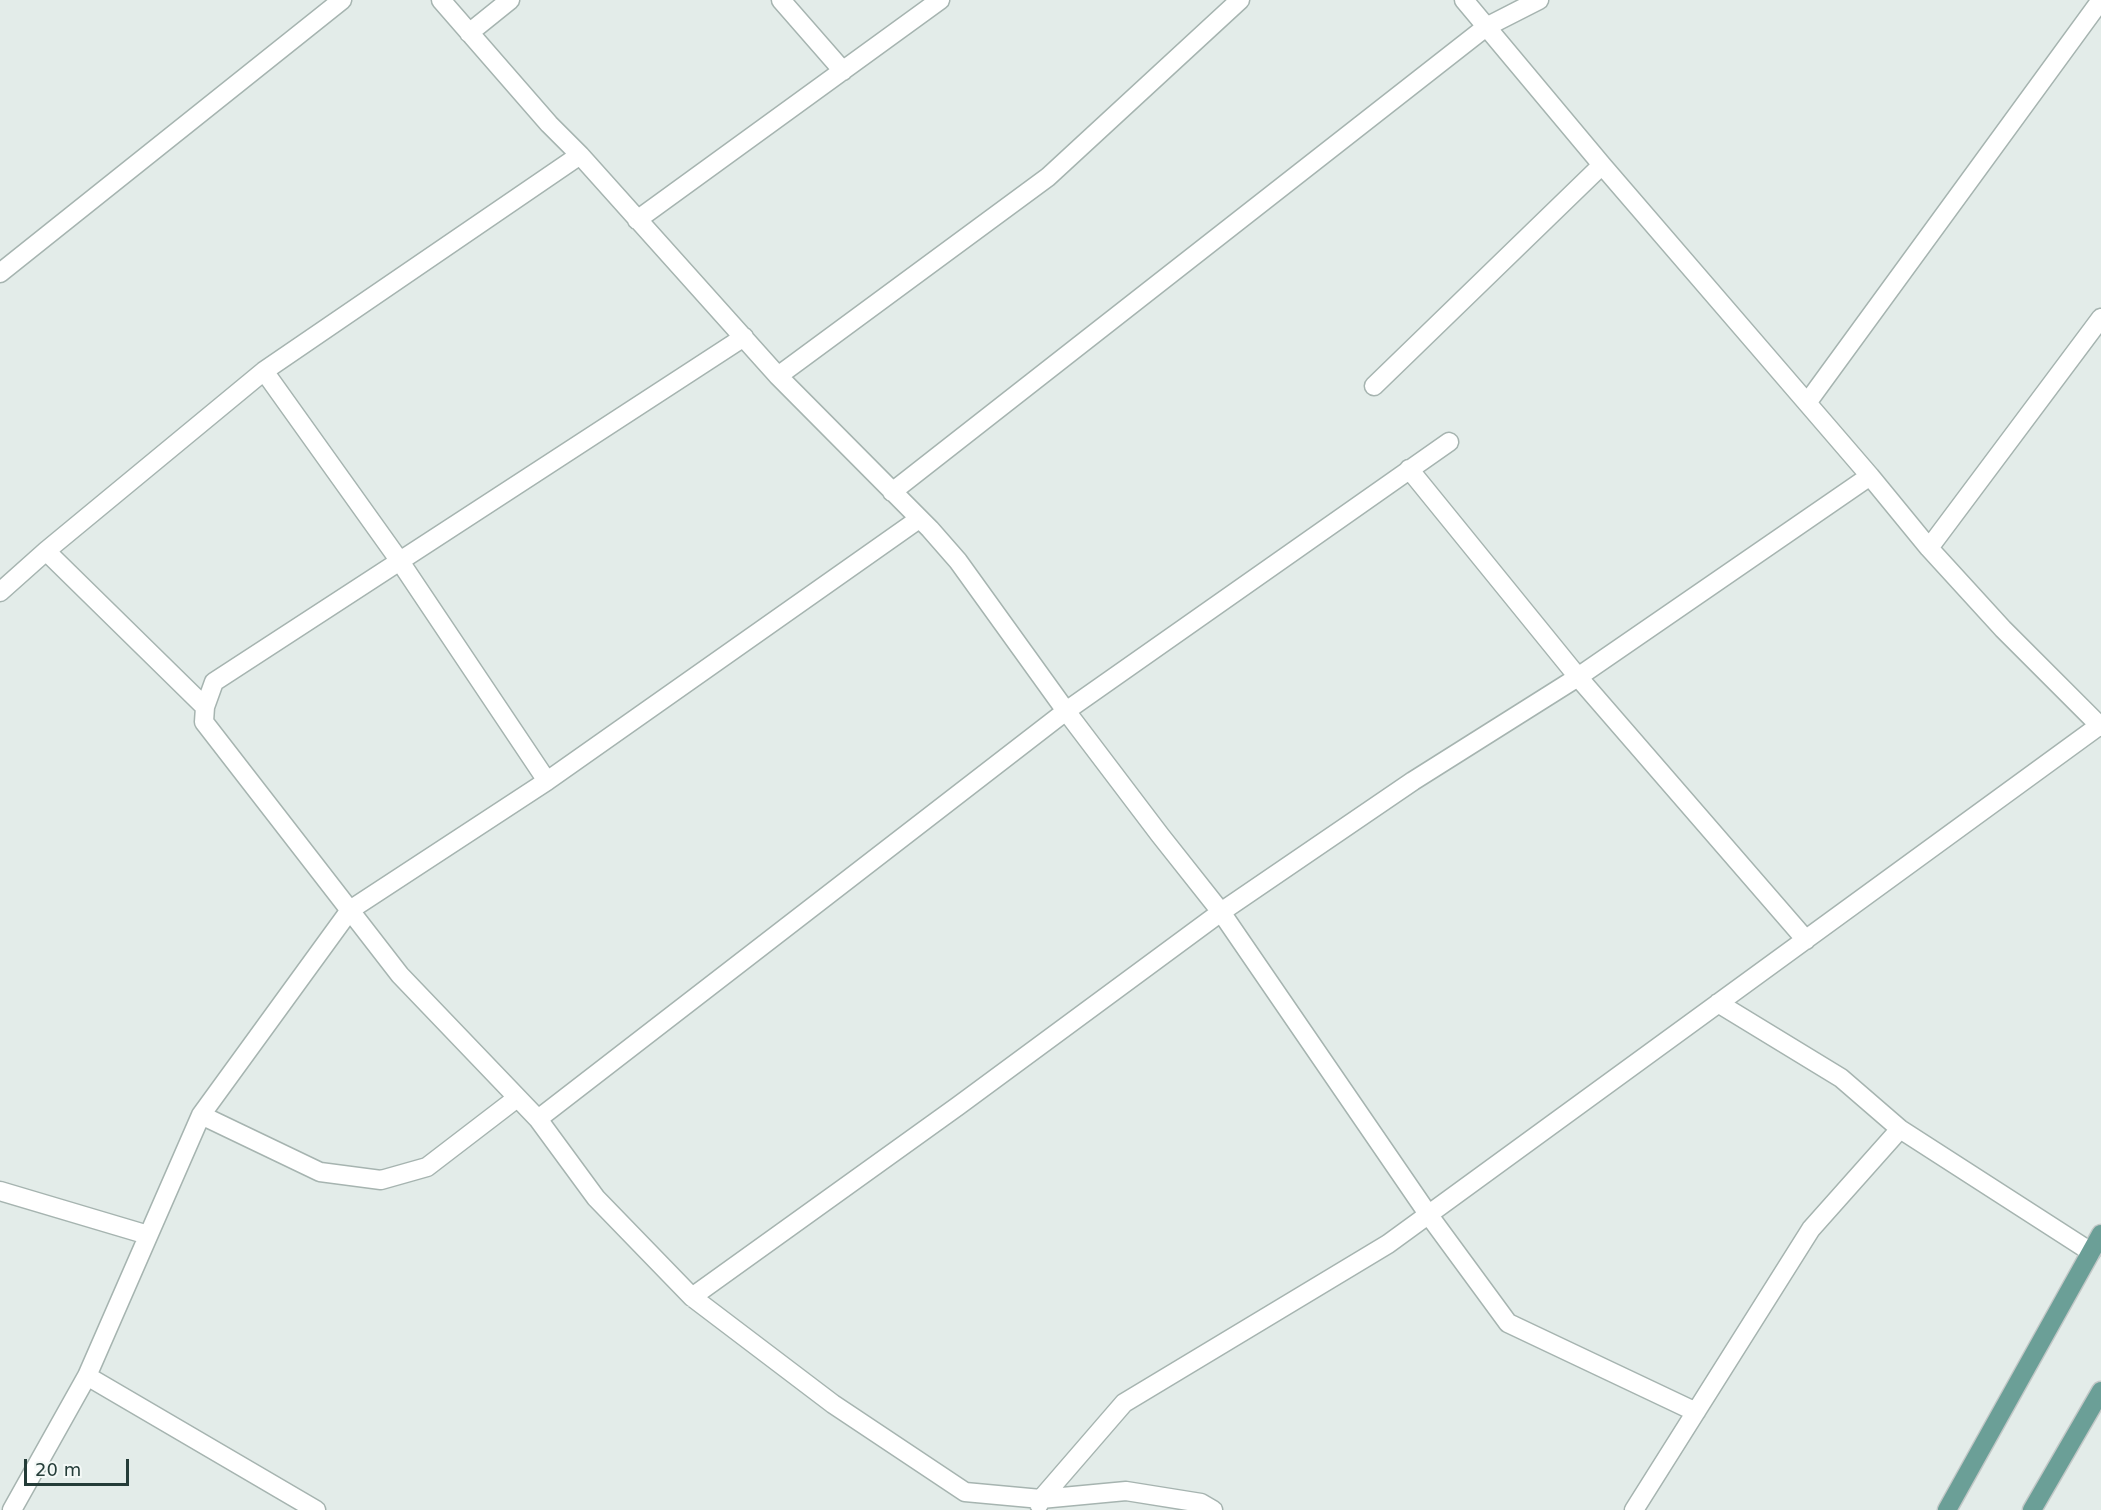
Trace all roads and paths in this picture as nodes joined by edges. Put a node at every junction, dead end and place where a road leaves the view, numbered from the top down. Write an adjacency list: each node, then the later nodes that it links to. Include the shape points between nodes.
1 (342, 0): 16 (street)
2 (441, 0): 11 (street)
3 (510, 0): 11 (street)
4 (782, 0): 12 (street)
5 (940, 0): 12 (street)
6 (1240, 0): 20 (street, via 1048,177)
7 (1464, 0): 10 (street)
8 (1539, 0): 10 (street)
9 (2101, 0): 22 (street)
10 (1486, 27): 14 (street); 26 (street)
11 (469, 33): 13 (street)
12 (843, 71): 15 (street)
13 (580, 156): 15 (street); 19 (street)
14 (1602, 165): 21 (street); 22 (street)
15 (637, 220): 18 (street)
16 (0, 273)
17 (2101, 318): 28 (street)
18 (744, 337): 20 (street); 30 (street)
19 (264, 371): 29 (street); 30 (street)
20 (778, 376): 26 (street)
21 (1374, 386)
22 (1807, 403): 25 (street)
23 (1449, 442): 24 (street)
24 (1409, 469): 32 (street); 34 (street)
25 (1870, 476): 28 (street); 32 (street)
26 (892, 492): 27 (street)
27 (919, 519): 34 (street, via 958,561); 36 (street)
28 (1929, 548): 35 (street)
29 (46, 551): 31 (street); 33 (street)
30 (399, 560): 33 (street, via 214,682); 36 (street)
31 (0, 592)
32 (1578, 677): 38 (street, via 1413,781); 39 (street)
33 (205, 706): 37 (street, via 204,722)
34 (1066, 711): 38 (street); 43 (street)
35 (2100, 726): 39 (street)
36 (547, 782): 37 (street)
37 (350, 910): 41 (street, via 400,975); 42 (street)
38 (1221, 912): 46 (street); 50 (street)
39 (1806, 940): 40 (street)
40 (1718, 1003): 44 (street, via 1841,1078); 46 (street)
41 (517, 1098): 42 (street, via 427,1167 381,1180 320,1172); 43 (street)
42 (201, 1115): 48 (street)
43 (538, 1119): 50 (street, via 596,1198)
44 (1900, 1129): 49 (street); 53 (street, via 1811,1229)
45 (0, 1191): 48 (street)
46 (1428, 1214): 53 (street, via 1508,1323); 54 (street, via 1388,1244 1124,1403)
47 (2101, 1234): 49 (main road)
48 (148, 1235): 51 (street)
49 (2091, 1252): 59 (main road)
50 (692, 1297): 54 (street, via 833,1404 965,1492)
51 (87, 1376): 55 (street); 56 (street)
52 (2101, 1391): 60 (main road)
53 (1696, 1412): 58 (street)
54 (1039, 1504): 57 (street, via 1126,1491 1201,1503)
55 (12, 1510)
56 (316, 1510)
57 (1213, 1510)
58 (1634, 1510)
59 (1947, 1510)
60 (2032, 1510)

